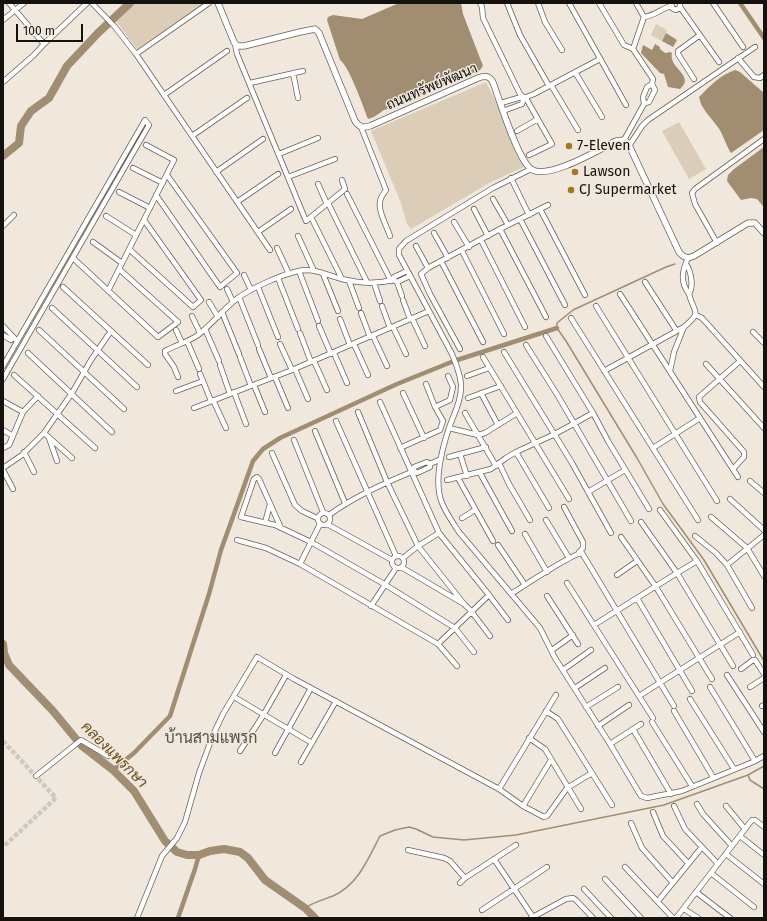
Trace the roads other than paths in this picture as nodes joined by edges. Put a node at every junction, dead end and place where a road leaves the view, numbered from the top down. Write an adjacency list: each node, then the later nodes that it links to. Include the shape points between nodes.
1 (9, 3): 16 (street)
2 (24, 3): 16 (street)
3 (87, 3): 20 (street)
4 (92, 3): 27 (street, via 116,27)
5 (209, 3): 27 (street)
6 (218, 3): 21 (street)
7 (480, 3): 43 (street, via 483,18)
8 (508, 3): 39 (street, via 520,35)
9 (538, 3): 25 (street, via 545,22)
10 (569, 3): 29 (street)
11 (599, 3): 24 (street, via 624,45)
12 (636, 3): 17 (street)
13 (713, 3): 22 (street)
14 (680, 4): 15 (street, via 674,10); 19 (street)
15 (671, 5): 17 (street, via 650,17)
16 (15, 10): 18 (street); 20 (street)
17 (644, 17): 24 (street)
18 (3, 20)
19 (700, 35): 30 (street); 35 (street, via 678,51)
20 (44, 44): 36 (street)
21 (235, 44): 37 (street); 50 (street, via 244,46 315,30 319,33 355,121)
22 (743, 47)
23 (755, 47): 28 (street)
24 (632, 48): 38 (street, via 653,79)
25 (562, 50)
26 (227, 51): 40 (street)
27 (136, 54): 40 (street)
28 (738, 58): 34 (street, via 754,77 760,78); 59 (street, via 648,120)
29 (600, 59): 32 (street); 46 (street)
30 (719, 62)
31 (304, 71): 33 (street)
32 (575, 72): 39 (street); 48 (street)
33 (293, 73): 37 (street); 42 (street)
34 (764, 75)
35 (694, 79)
36 (3, 82)
37 (250, 83): 60 (street)
38 (652, 84): 45 (street, via 647,87 643,97); 45 (street, via 655,90 649,102)
39 (550, 85): 43 (street); 52 (street)
40 (164, 95): 53 (street)
41 (247, 98): 53 (street)
42 (298, 98)
43 (524, 98): 44 (street); 47 (street, via 522,104); 49 (street)
44 (500, 103): 47 (street, ถนนทรัพย์พัฒนา); 50 (street, ถนนทรัพย์พัฒนา, via 492,80 485,76 370,126)
45 (644, 104): 57 (street)
46 (626, 105)
47 (503, 111): 64 (street, ถนนทรัพย์พัฒนา, via 512,135)
48 (602, 117)
49 (538, 119): 51 (street); 61 (street, via 552,144)
50 (361, 127): 99 (street, via 386,190 380,198 380,204)
51 (517, 130)
52 (578, 130)
53 (192, 136): 65 (street)
54 (318, 138): 60 (street)
55 (764, 139): 103 (street, via 692,193 694,204)
56 (263, 140): 65 (street)
57 (624, 140): 59 (street); 64 (street, via 616,141 562,167 541,171)
58 (146, 145): 67 (street, via 174,160)
59 (629, 146): 113 (street, via 676,247)
60 (279, 154): 68 (street)
61 (529, 155)
62 (335, 159): 68 (street)
63 (133, 168): 71 (street)
64 (531, 169): 69 (street)
65 (216, 172): 77 (street)
66 (278, 174): 77 (street)
67 (167, 175): 71 (street); 75 (street, via 237,274 220,287)
68 (288, 177): 78 (street, via 306,221)
69 (511, 178): 85 (street); 119 (street, via 401,245 398,252)
70 (342, 180): 78 (street, via 345,189)
71 (163, 183): 75 (street)
72 (318, 184): 78 (street)
73 (119, 192): 80 (street)
74 (348, 194): 127 (street)
75 (156, 195): 80 (street)
76 (493, 199): 91 (street)
77 (237, 202): 94 (street)
78 (328, 204): 128 (street)
79 (548, 205): 83 (street)
80 (150, 208): 89 (street)
81 (291, 209): 94 (street)
82 (474, 209): 100 (street)
83 (540, 209): 85 (street); 137 (street)
84 (14, 215): 92 (street)
85 (529, 215): 87 (street)
86 (106, 216): 97 (street)
87 (520, 218): 91 (street); 141 (street)
88 (312, 219): 125 (street)
89 (144, 220): 97 (street); 107 (street, via 201,300 193,307)
90 (454, 222): 105 (street)
91 (508, 225): 93 (street)
92 (3, 226)
93 (500, 229): 100 (street); 152 (street)
94 (258, 232): 108 (street)
95 (434, 233): 111 (street)
96 (764, 233): 103 (street, via 755,222 751,222)
97 (136, 235): 107 (street)
98 (298, 236): 118 (street)
99 (390, 236)
100 (488, 236): 101 (street)
101 (481, 240): 105 (street); 157 (street)
102 (93, 242): 114 (street)
103 (717, 243): 113 (street)
104 (416, 246): 115 (street)
105 (469, 247): 109 (street)
106 (277, 248): 120 (street)
107 (129, 249): 114 (street)
108 (270, 250)
109 (462, 251): 111 (street); 167 (street)
110 (73, 258): 134 (street); 173 (street, via 149,125 145,120); 207 (street)
111 (448, 258): 112 (street)
112 (442, 261): 115 (street); 175 (street)
113 (687, 261): 149 (street, via 690,270 690,300)
114 (122, 263): 116 (street)
115 (428, 268): 182 (street, via 421,276)
116 (119, 269): 134 (street); 134 (street, via 178,322 158,337)
117 (299, 271): 118 (street); 120 (street); 186 (street)
118 (314, 271): 121 (street)
119 (407, 271): 123 (street); 127 (street, via 394,277)
120 (290, 274): 124 (street)
121 (323, 274): 125 (street); 145 (street)
122 (244, 275): 135 (street)
123 (410, 276): 127 (street); 146 (street)
124 (278, 278): 132 (street); 191 (street)
125 (342, 279): 126 (street)
126 (349, 280): 128 (street); 144 (street)
127 (394, 281): 130 (street); 155 (street)
128 (367, 282): 130 (street)
129 (645, 282): 163 (street)
130 (374, 283): 159 (street)
131 (63, 287): 164 (street)
132 (258, 287): 135 (street); 171 (street)
133 (227, 289): 140 (street)
134 (108, 290)
135 (251, 290): 138 (street)
136 (620, 294): 178 (street)
137 (585, 295)
138 (239, 297): 140 (street); 206 (street)
139 (209, 302): 151 (street)
140 (233, 302): 147 (street)
141 (565, 305)
142 (596, 306): 189 (street)
143 (52, 308): 183 (street)
144 (359, 308)
145 (338, 310)
146 (429, 311): 155 (street); 245 (street, via 452,354 461,383)
147 (222, 312): 151 (street); 212 (street)
148 (361, 313): 169 (street)
149 (696, 314): 158 (street); 190 (street)
150 (192, 316): 166 (street)
151 (218, 317): 160 (street)
152 (546, 317)
153 (571, 318): 198 (street)
154 (340, 319): 179 (street)
155 (411, 319): 159 (street); 181 (street)
156 (3, 326): 173 (street)
157 (525, 327)
158 (684, 327): 163 (street); 199 (street)
159 (392, 328): 169 (street); 187 (street)
160 (205, 329): 166 (street); 218 (street)
161 (39, 330): 200 (street)
162 (176, 330): 174 (street)
163 (676, 330): 178 (street)
164 (111, 331): 183 (street); 193 (street)
165 (753, 332): 176 (street)
166 (200, 333): 174 (street)
167 (504, 334)
168 (3, 335): 172 (street)
169 (372, 336): 179 (street); 195 (street)
170 (546, 336): 237 (street)
171 (278, 337)
172 (11, 340)
173 (17, 341): 194 (street)
174 (184, 342): 205 (street, via 164,353); 209 (street)
175 (483, 342)
176 (764, 343)
177 (280, 344): 197 (street)
178 (652, 344): 189 (street); 199 (street)
179 (352, 345): 186 (street); 202 (street)
180 (526, 345): 242 (street)
181 (425, 346)
182 (460, 349)
183 (98, 350): 200 (street); 214 (street)
184 (28, 352): 220 (street)
185 (504, 352): 250 (street)
186 (333, 353): 191 (street); 210 (street)
187 (406, 354)
188 (483, 357): 196 (street)
189 (628, 358): 198 (street); 251 (street)
190 (740, 361): 208 (street); 215 (street)
191 (313, 362): 197 (street); 216 (street)
192 (706, 364): 208 (street)
193 (148, 365)
194 (3, 366)
195 (387, 366)
196 (489, 368): 204 (street); 213 (street)
197 (294, 370): 206 (street); 224 (street)
198 (604, 371): 262 (street)
199 (670, 371): 239 (street)
200 (84, 372): 220 (street); 231 (street)
201 (14, 374): 222 (street)
202 (368, 375)
203 (448, 376): 228 (street, via 453,387 450,400)
204 (467, 376)
205 (178, 377)
206 (273, 377): 212 (street); 230 (street)
207 (3, 379)
208 (719, 379): 246 (street); 273 (street, via 700,395 699,400 745,454)
209 (202, 381): 217 (street); 226 (street)
210 (347, 383)
211 (426, 384): 228 (street)
212 (253, 385): 218 (street); 233 (street)
213 (500, 386): 221 (street); 236 (street)
214 (136, 387)
215 (764, 387)
216 (327, 390)
217 (176, 391)
218 (232, 393): 226 (street); 241 (street)
219 (403, 393): 255 (street)
220 (72, 394): 238 (street); 249 (street)
221 (481, 394): 223 (street); 243 (street)
222 (38, 396): 232 (street); 238 (street)
223 (468, 398)
224 (308, 399)
225 (3, 401): 232 (street)
226 (212, 401): 229 (street); 244 (street)
227 (380, 402): 261 (street)
228 (435, 407): 255 (street, via 443,421 440,430)
229 (194, 408)
230 (288, 408)
231 (124, 409)
232 (23, 412): 254 (street)
233 (265, 412)
234 (358, 412): 285 (street)
235 (465, 413): 253 (street)
236 (517, 413): 243 (street); 257 (street)
237 (593, 413): 242 (street); 274 (street)
238 (58, 414): 252 (street); 260 (street)
239 (700, 418): 251 (street); 273 (street)
240 (336, 421): 287 (street)
241 (246, 424)
242 (574, 424): 250 (street); 283 (street)
243 (498, 425): 253 (street)
244 (226, 428)
245 (449, 428): 253 (street); 269 (street)
246 (764, 428)
247 (3, 430): 254 (street)
248 (315, 431): 293 (street)
249 (112, 432)
250 (555, 434): 257 (street); 288 (street)
251 (676, 434): 262 (street); 292 (street)
252 (46, 435): 263 (street); 268 (street); 270 (street)
253 (478, 435): 258 (street)
254 (13, 436): 259 (street, via 10,445)
255 (424, 438): 261 (street)
256 (294, 440): 300 (street)
257 (536, 443): 264 (street); 290 (street)
258 (486, 447): 266 (street); 271 (street)
259 (3, 448)
260 (95, 448)
261 (400, 448): 275 (street)
262 (653, 448): 307 (street)
263 (24, 452): 272 (street); 276 (street)
264 (516, 452): 271 (street); 296 (street)
265 (272, 453): 303 (street, via 295,505)
266 (460, 454): 267 (street); 279 (street)
267 (449, 457)
268 (72, 458)
269 (441, 459): 275 (street, via 417,473); 349 (street, via 441,502 459,532)
270 (57, 461)
271 (498, 464): 277 (street); 305 (street)
272 (3, 469): 278 (street)
273 (733, 469): 280 (street)
274 (625, 470): 283 (street); 297 (street)
275 (413, 471): 285 (street); 316 (street)
276 (34, 472)
277 (480, 473): 279 (street); 315 (street)
278 (4, 476): 286 (street)
279 (466, 476): 281 (street)
280 (738, 477)
281 (458, 478): 282 (street); 298 (street)
282 (447, 480)
283 (607, 480): 288 (street); 308 (street)
284 (750, 481): 289 (street)
285 (387, 482): 287 (street); 325 (street)
286 (13, 489)
287 (368, 492): 293 (street); 329 (street)
288 (588, 492): 317 (street)
289 (764, 493)
290 (569, 499)
291 (730, 499): 314 (street)
292 (717, 501)
293 (345, 503): 301 (street)
294 (270, 504): 310 (street); 310 (street, via 256,477 241,517); 313 (street)
295 (564, 507): 328 (street, via 583,542 583,548)
296 (549, 508)
297 (649, 509)
298 (475, 510): 304 (street); 323 (street)
299 (660, 510): 334 (street)
300 (323, 512): 301 (street); 303 (street)
301 (329, 515): 312 (street)
302 (712, 517): 327 (street)
303 (317, 518): 311 (street)
304 (462, 518)
305 (530, 520)
306 (546, 520): 331 (street)
307 (698, 520)
308 (631, 521)
309 (641, 522): 340 (street)
310 (265, 523): 313 (street)
311 (320, 524): 312 (street); 324 (street)
312 (328, 524): 332 (street)
313 (281, 528): 324 (street)
314 (764, 530)
315 (512, 531)
316 (439, 533): 325 (street); 350 (street)
317 (610, 533)
318 (525, 534): 339 (street)
319 (764, 535): 327 (street)
320 (695, 536): 336 (street)
321 (621, 537): 333 (street)
322 (237, 540): 335 (street, via 266,548)
323 (493, 541)
324 (310, 542): 335 (street); 344 (street)
325 (418, 546): 330 (street); 346 (street)
326 (498, 546): 345 (street)
327 (747, 548): 336 (street); 342 (street)
328 (579, 552): 331 (street); 357 (street, via 584,556)
329 (396, 556): 330 (street); 332 (street)
330 (403, 558): 337 (street, via 404,564)
331 (569, 558): 339 (street)
332 (392, 560): 338 (street, via 392,565)
333 (637, 561): 341 (street); 347 (street)
334 (697, 561): 340 (street); 361 (street)
335 (300, 564): 354 (street)
336 (727, 565): 355 (street)
337 (401, 567): 338 (street); 348 (street)
338 (396, 568): 344 (street)
339 (547, 572): 345 (street)
340 (677, 573): 347 (street); 366 (street)
341 (617, 575)
342 (764, 576)
343 (567, 583): 359 (street)
344 (384, 584): 354 (street); 360 (street)
345 (525, 585): 349 (street)
346 (450, 586): 348 (street); 353 (street)
347 (656, 587): 352 (street); 371 (street)
348 (442, 592): 353 (street)
349 (511, 594): 367 (street, via 540,628)
350 (488, 595): 356 (street); 358 (street)
351 (547, 596): 362 (street)
352 (637, 598): 357 (street); 377 (street)
353 (464, 604): 356 (street)
354 (371, 606): 364 (street)
355 (752, 608)
356 (471, 611): 360 (street); 363 (street)
357 (617, 611): 359 (street); 383 (street)
358 (508, 620)
359 (594, 625): 391 (street)
360 (455, 628): 364 (street); 369 (street)
361 (740, 632): 366 (street); 370 (street)
362 (573, 635): 365 (street); 367 (street)
363 (490, 636)
364 (438, 644): 372 (street)
365 (578, 644)
366 (720, 644): 371 (street); 373 (street)
367 (552, 650): 376 (street)
368 (591, 650): 376 (street)
369 (474, 652)
370 (753, 655)
371 (700, 658): 377 (street); 382 (street)
372 (457, 666)
373 (733, 666)
374 (605, 668): 387 (street)
375 (740, 669): 378 (street, via 755,660)
376 (563, 670): 387 (street)
377 (680, 670): 383 (street); 389 (street)
378 (764, 674)
379 (286, 675): 386 (street); 392 (street, via 257,657); 400 (street)
380 (727, 675): 405 (street)
381 (764, 678): 388 (street)
382 (712, 679)
383 (660, 682): 391 (street); 396 (street)
384 (618, 687): 397 (street)
385 (710, 687): 414 (street)
386 (311, 688): 394 (street); 403 (street)
387 (575, 688): 397 (street)
388 (750, 688)
389 (692, 691)
390 (556, 695): 398 (street)
391 (639, 696): 420 (street)
392 (234, 697): 400 (street); 460 (street, via 207,749 185,822 177,838 162,856)
393 (690, 699): 416 (street)
394 (336, 701): 407 (street); 422 (street)
395 (629, 705): 402 (street)
396 (674, 706)
397 (586, 707): 402 (street)
398 (546, 711): 406 (street); 417 (street, via 558,719)
399 (674, 712): 419 (street)
400 (264, 714): 403 (street); 409 (street)
401 (641, 724): 404 (street)
402 (598, 726): 408 (street)
403 (289, 729): 407 (street); 410 (street)
404 (632, 729): 408 (street); 423 (street)
405 (764, 732)
406 (529, 738): 413 (street, via 543,746); 422 (street)
407 (312, 742): 415 (street)
408 (610, 744): 423 (street, via 640,796 646,798)
409 (240, 751)
410 (275, 753)
411 (108, 756): 418 (street, via 80,740)
412 (764, 756): 414 (street)
413 (551, 760): 421 (street); 426 (street)
414 (755, 761): 416 (street)
415 (302, 762)
416 (734, 769): 419 (street)
417 (592, 773): 421 (street); 425 (street)
418 (36, 776)
419 (713, 777): 420 (street)
420 (692, 786): 423 (street)
421 (567, 788): 426 (street, via 547,816 541,816); 429 (street)
422 (499, 789): 426 (street)
423 (672, 794)
424 (696, 804): 436 (street)
425 (612, 805)
426 (524, 806)
427 (674, 806): 437 (street, via 685,829)
428 (726, 806): 433 (street)
429 (581, 810)
430 (653, 812): 442 (street, via 663,836)
431 (631, 823): 450 (street, via 642,848)
432 (764, 827): 433 (street, via 753,820)
433 (745, 829): 434 (street)
434 (740, 836): 436 (street); 440 (street)
435 (516, 846): 441 (street)
436 (732, 846): 439 (street)
437 (702, 847): 442 (street); 443 (street)
438 (408, 850): 447 (street, via 444,858)
439 (726, 854): 443 (street); 451 (street)
440 (764, 855)
441 (494, 859): 447 (street); 452 (street)
442 (688, 863): 450 (street)
443 (718, 864): 446 (street)
444 (625, 866): 455 (street)
445 (547, 867): 452 (street)
446 (711, 873): 454 (street); 456 (street)
447 (465, 878): 449 (street)
448 (605, 879): 463 (street)
449 (460, 882)
450 (673, 883): 455 (street)
451 (764, 884)
452 (513, 889): 458 (street); 459 (street)
453 (584, 889): 462 (street)
454 (696, 892): 457 (street); 466 (street)
455 (658, 902): 464 (street)
456 (754, 907)
457 (684, 908): 464 (street); 465 (street)
458 (482, 910)
459 (532, 917): 461 (street, via 566,899 573,898)
460 (137, 918)
461 (593, 918)
462 (610, 918)
463 (641, 918)
464 (675, 918)
465 (698, 918)
466 (730, 918)

